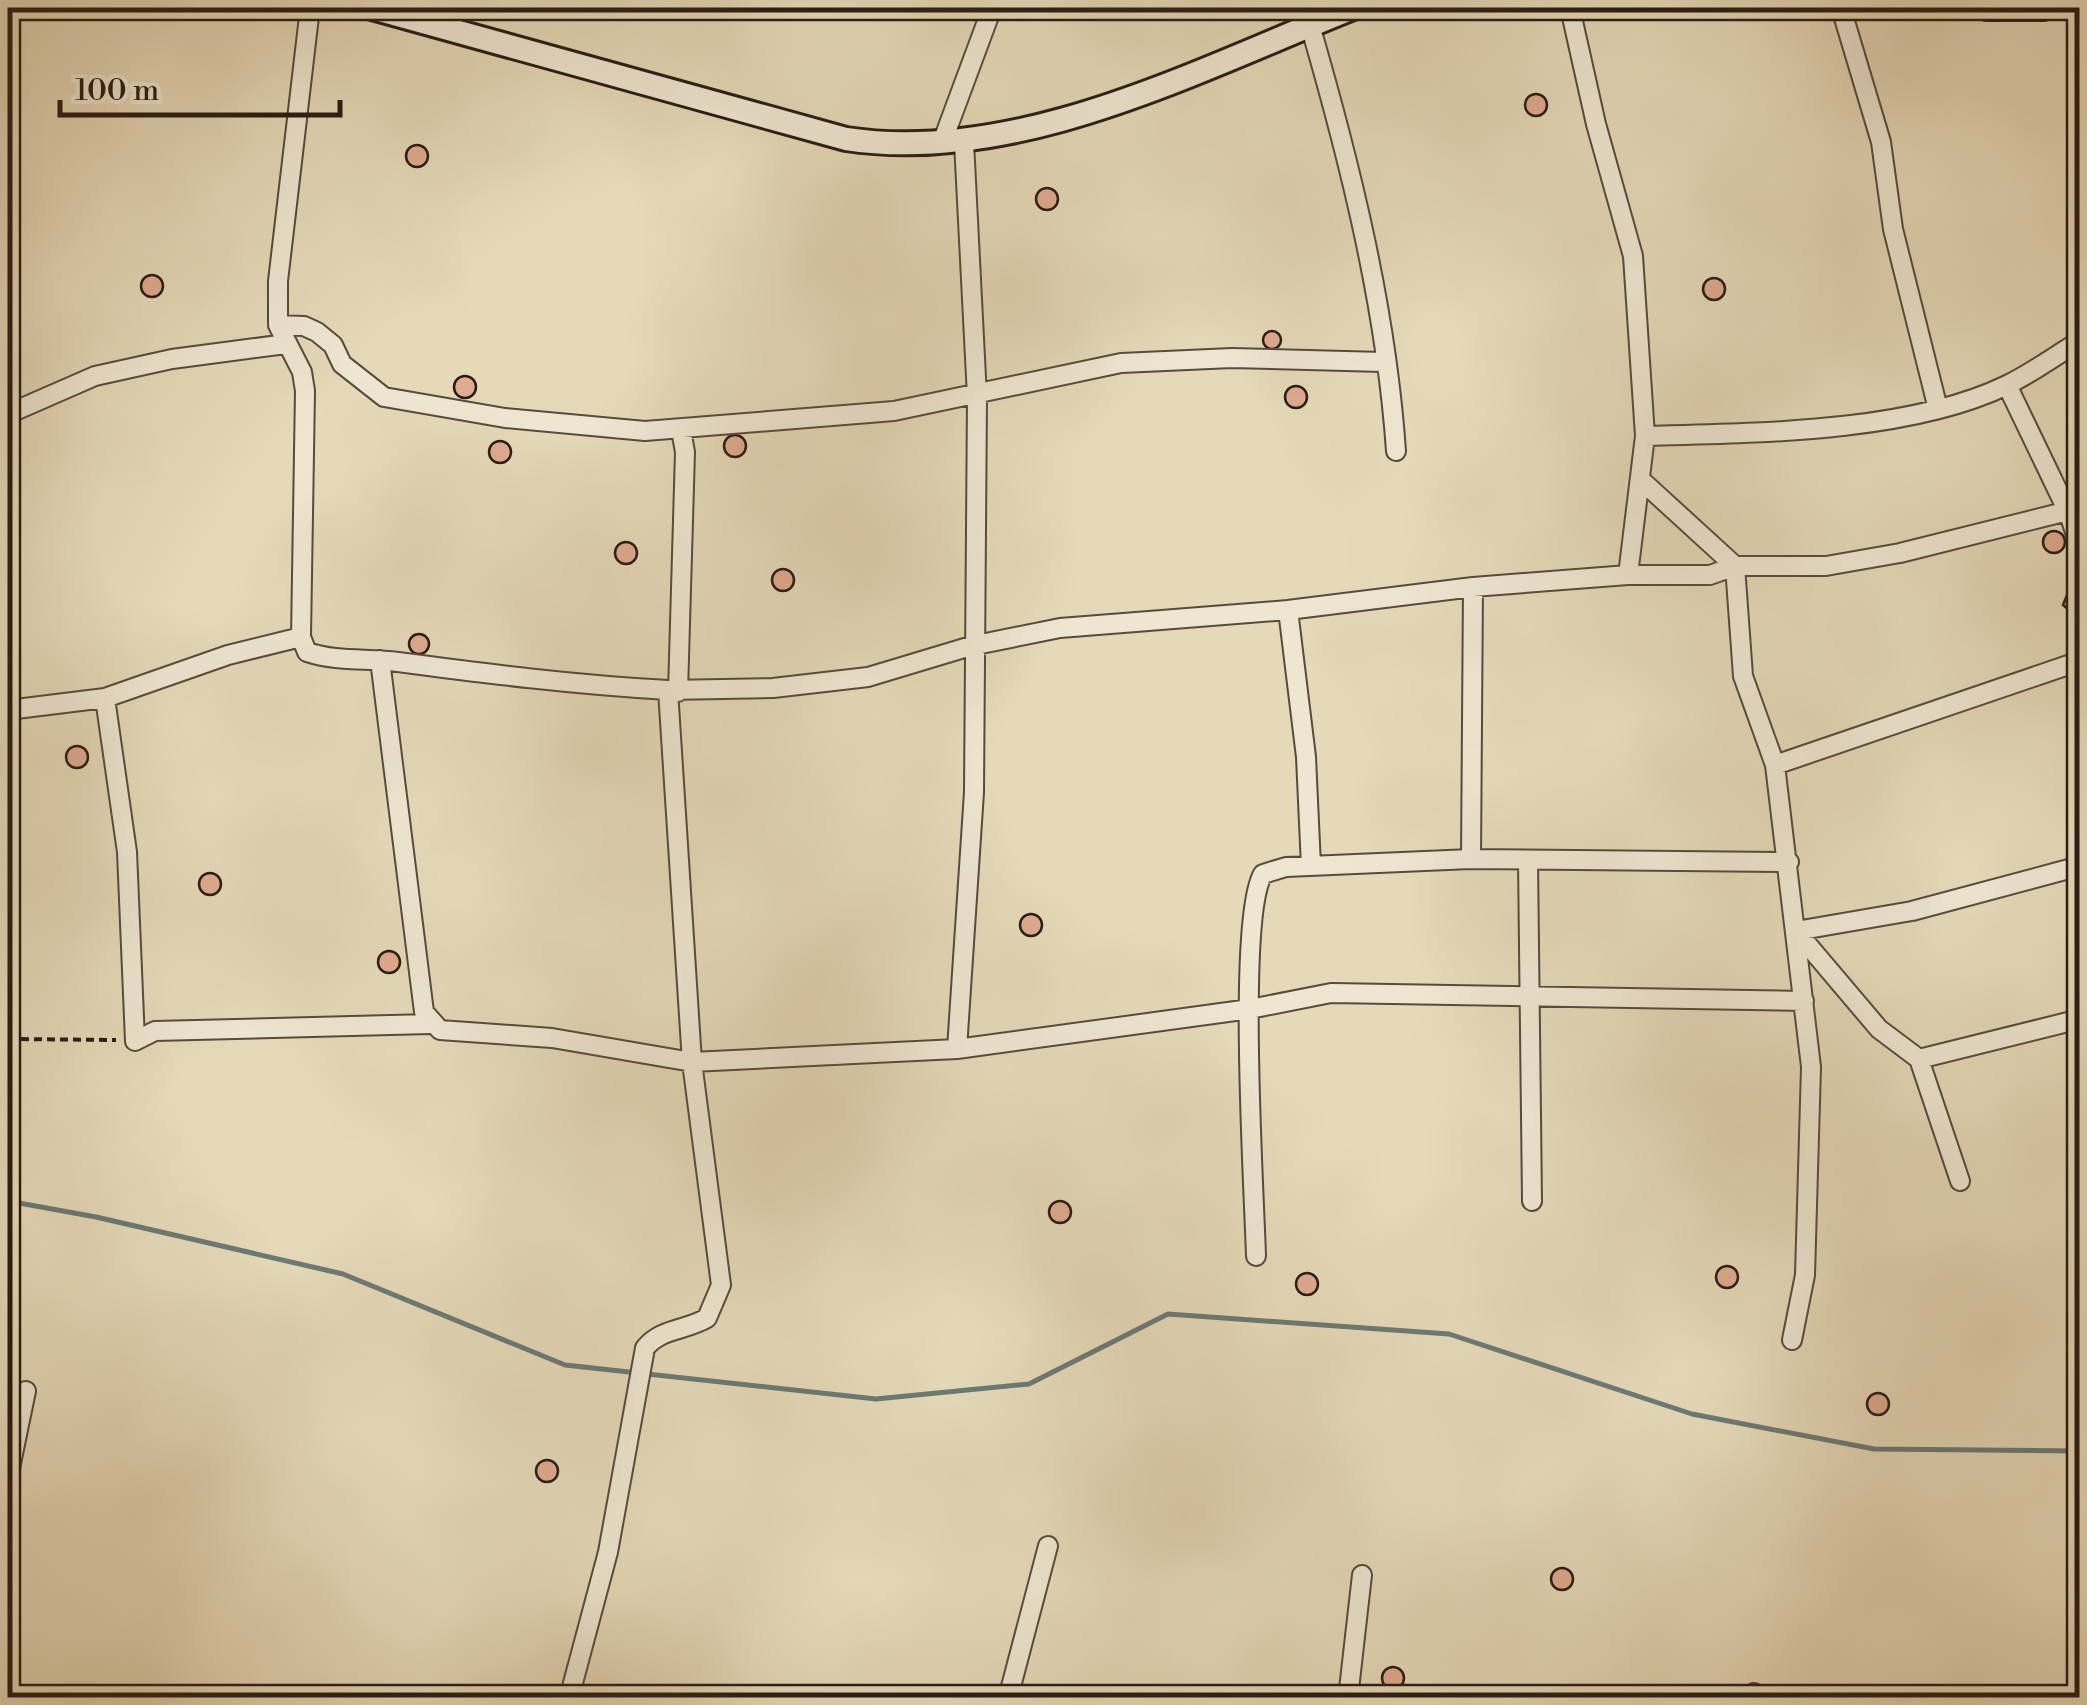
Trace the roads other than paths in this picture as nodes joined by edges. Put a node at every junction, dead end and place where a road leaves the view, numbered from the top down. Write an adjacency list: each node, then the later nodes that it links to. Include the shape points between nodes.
1 (310, 8): 11 (street, via 286,191)
2 (372, 8): 10 (street, via 846,139 890,146)
3 (992, 8): 10 (street)
4 (1352, 8): 9 (street)
5 (1570, 8): 20 (street, via 1634,256)
6 (1841, 8): 17 (street, via 1881,142 1893,230)
7 (1987, 8): 8 (street)
8 (2043, 8)
9 (1310, 24): 10 (street, via 1005,136); 14 (street, via 1358,206 1381,315)
10 (954, 141): 16 (street)
11 (278, 325): 13 (street); 19 (street, via 317,332 333,344 342,364 384,397 535,421)
12 (2080, 341): 15 (street)
13 (286, 344): 18 (street, via 96,376); 29 (street, via 304,391)
14 (1383, 362): 16 (street, via 1121,363); 21 (street)
15 (2007, 385): 17 (street); 23 (street)
16 (976, 397): 19 (street, via 845,417); 30 (street)
17 (1938, 409): 20 (street, via 1782,432)
18 (8, 414)
19 (681, 430): 33 (street)
20 (1645, 436): 22 (street)
21 (1396, 451)
22 (1642, 481): 25 (street); 26 (street)
23 (2074, 511): 24 (street); 25 (street, via 1826,566)
24 (2080, 547)
25 (1735, 566): 26 (street, via 1710,575); 36 (street, via 1740,664)
26 (1628, 575): 27 (street)
27 (1472, 587): 28 (street); 37 (street)
28 (1288, 610): 30 (street, via 1060,628); 40 (street)
29 (301, 637): 31 (street, via 307,652 327,659); 34 (street)
30 (971, 646): 33 (street, via 868,677); 48 (street, via 972,868)
31 (380, 660): 33 (street, via 548,684); 47 (street)
32 (2080, 661): 36 (street)
33 (673, 691): 50 (street)
34 (106, 698): 35 (street); 47 (street, via 127,852 135,1040 154,1031)
35 (8, 710)
36 (1775, 765): 39 (street)
37 (1470, 859): 38 (street); 40 (street)
38 (1528, 860): 39 (street); 43 (street)
39 (1789, 862): 42 (street)
40 (1311, 866): 45 (street, via 1268,871 1257,884)
41 (2080, 866): 42 (street, via 1912,911)
42 (1796, 932): 44 (street); 49 (street, via 1879,1029)
43 (1529, 995): 44 (street); 45 (street, via 1332,992); 52 (street)
44 (1804, 1001): 54 (street, via 1811,1067 1809,1198 1805,1275)
45 (1250, 1009): 48 (street); 53 (street)
46 (2080, 1019): 49 (street)
47 (430, 1024): 50 (street)
48 (957, 1049): 50 (street)
49 (1918, 1058): 51 (street)
50 (692, 1062): 59 (street, via 719,1300 707,1318 657,1334 645,1348 608,1552)
51 (1960, 1180)
52 (1532, 1201)
53 (1256, 1256)
54 (1792, 1340)
55 (26, 1391): 56 (street)
56 (8, 1478)
57 (1048, 1546): 60 (street)
58 (1362, 1575): 61 (street)
59 (569, 1698)
60 (1008, 1698)
61 (1348, 1698)

